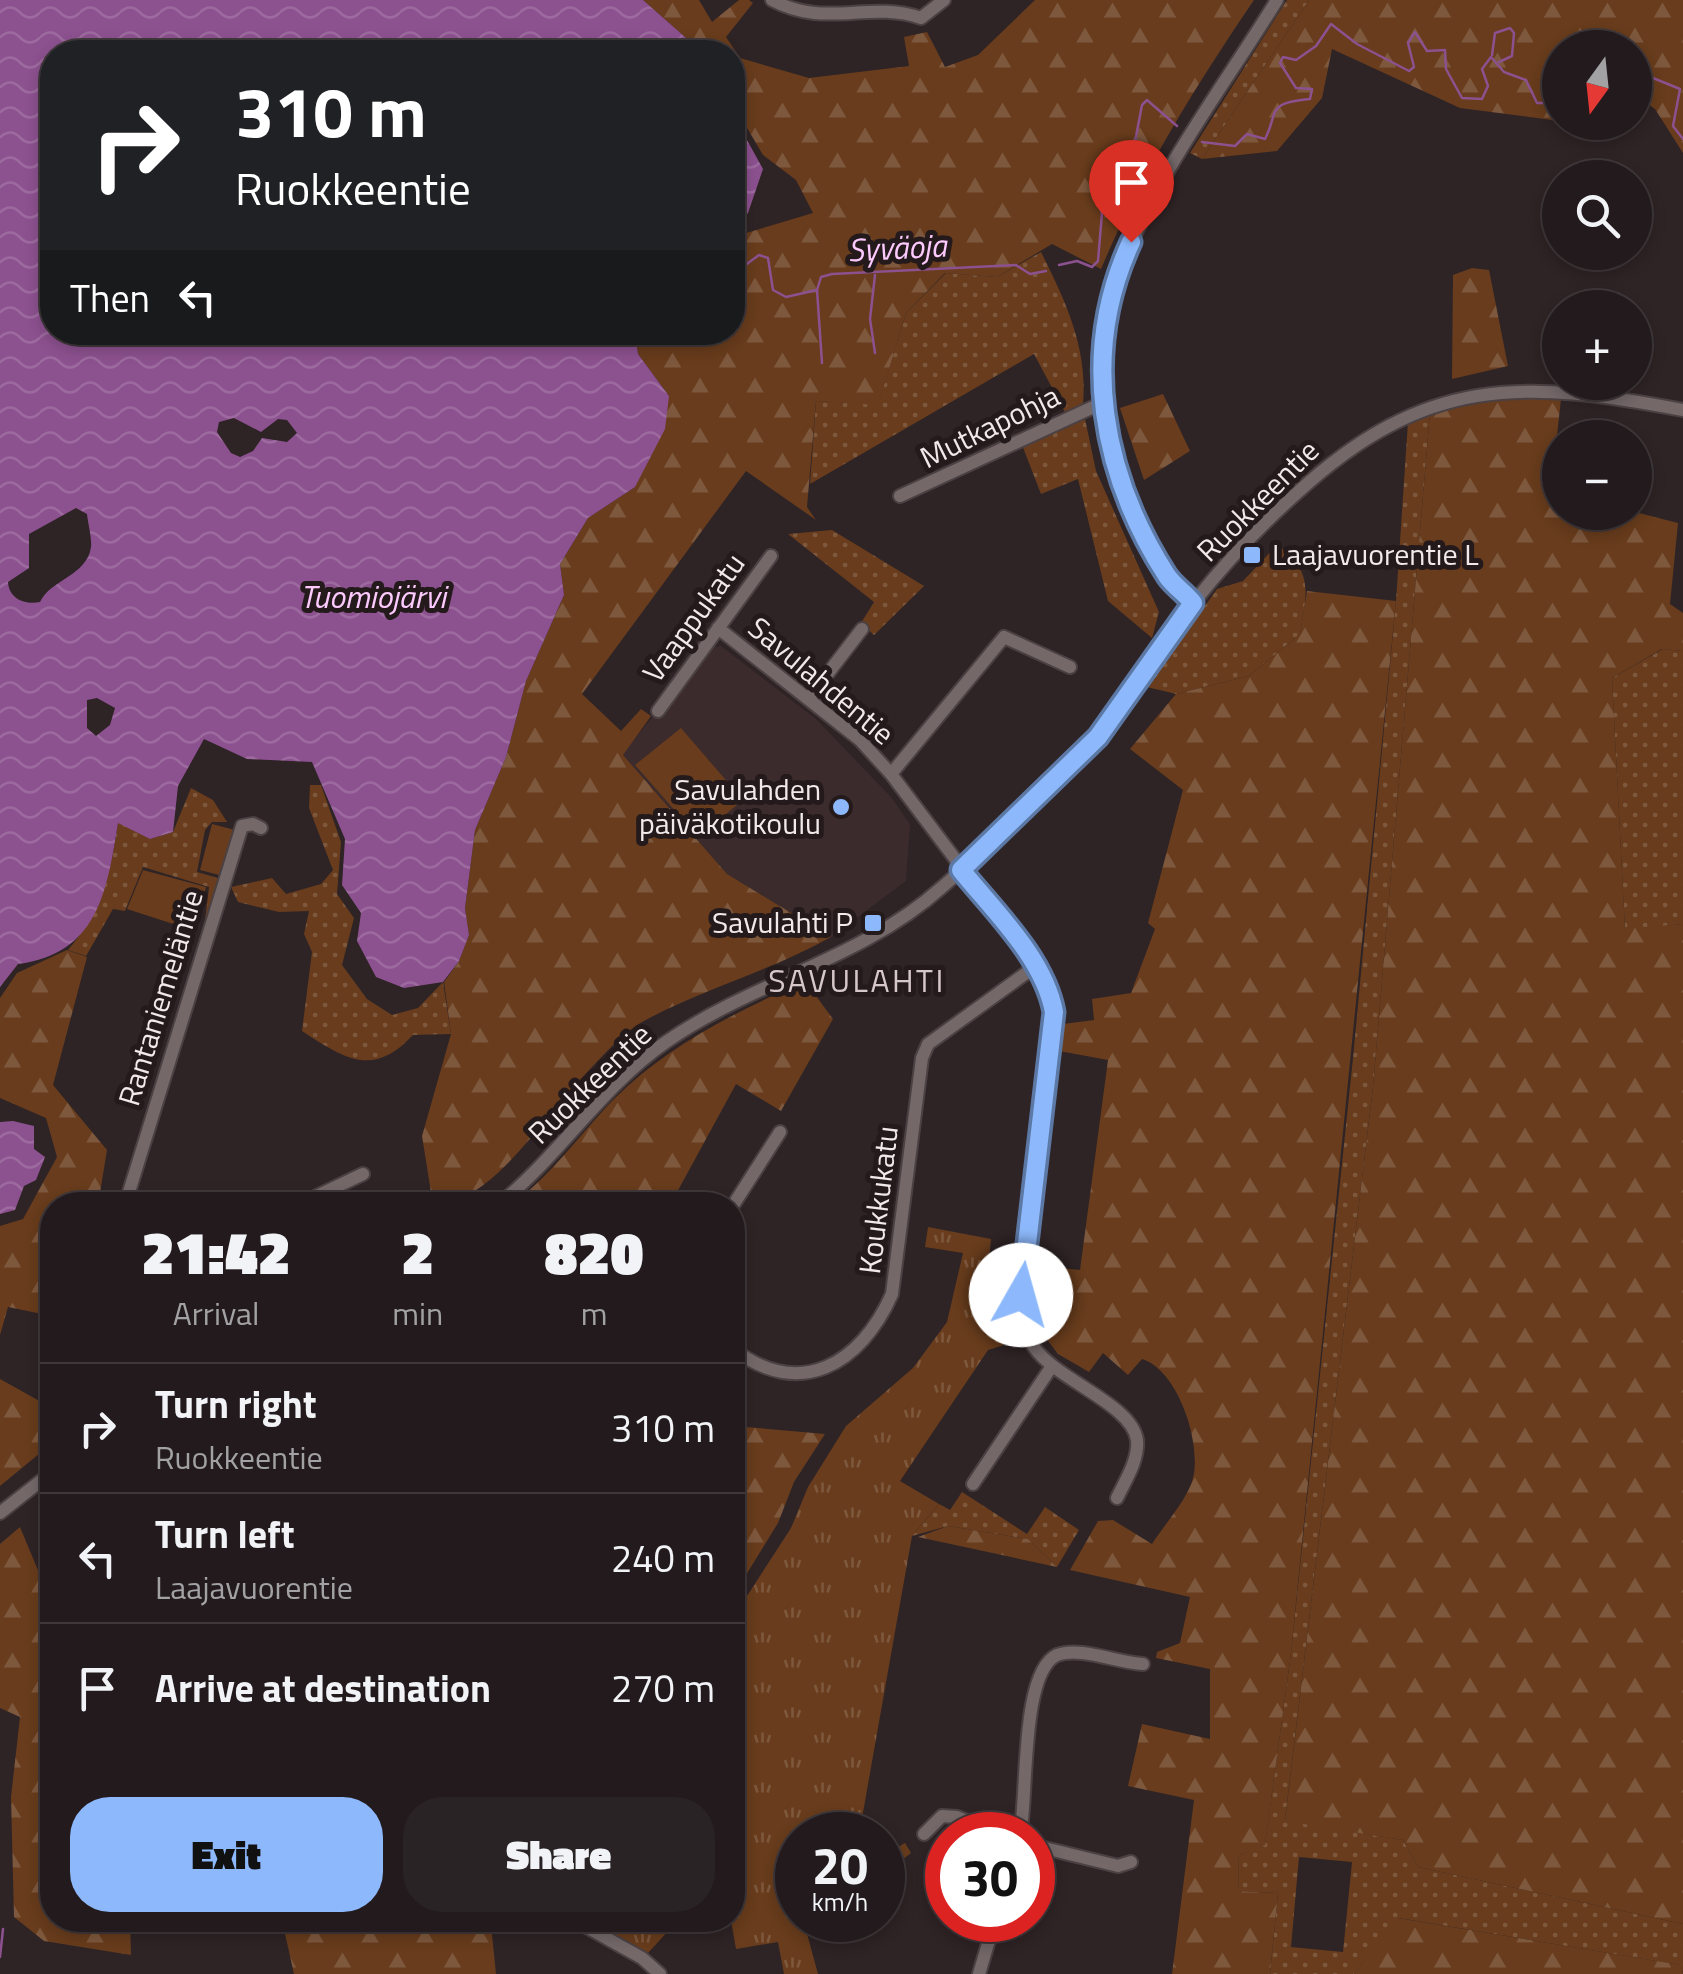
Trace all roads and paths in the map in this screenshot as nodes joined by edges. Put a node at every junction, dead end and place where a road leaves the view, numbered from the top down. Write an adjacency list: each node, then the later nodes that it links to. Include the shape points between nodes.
1 (772, 0): 2 (street, via 808,14 883,8 921,18)
2 (944, 0)
3 (1277, 0): 4 (street, via 1147,207 1114,278 1102,333)
4 (1102, 403): 6 (street, Mutkapohja); 8 (street, via 1128,504 1175,594)
5 (1683, 410): 8 (street, Ruokkeentie, via 1544,391 1480,394 1418,409 1329,464)
6 (900, 496)
7 (771, 556): 9 (street, Vaappukatu)
8 (1193, 603): 16 (street, Ruokkeentie, via 1098,737)
9 (718, 628): 12 (street, Savulahdentie); 13 (street, Vaappukatu)
10 (862, 629): 12 (street)
11 (1070, 667): 14 (street, via 1004,637)
12 (809, 698): 14 (street, Savulahdentie)
13 (658, 711)
14 (891, 774): 16 (street, Savulahdentie)
15 (261, 828): 20 (street, Rantaniemeläntie, via 242,826)
16 (961, 870): 17 (street, Savulahdentie); 22 (street, Ruokkeentie, via 885,928 663,1044)
17 (1036, 966): 24 (street, Koukkukatu, via 928,1044 892,1294 879,1322 859,1345 816,1372 770,1370); 25 (street, Savulahdentie, via 1054,1012 1021,1295 1024,1326)
18 (780, 1132): 23 (street)
19 (363, 1174): 21 (street)
20 (129, 1192)
21 (325, 1192)
22 (513, 1192)
23 (741, 1192)
24 (745, 1356)
25 (1052, 1366): 27 (street); 28 (street, Savulahdentie, via 1130,1423 1135,1460)
26 (40, 1481): 29 (street)
27 (973, 1484)
28 (1116, 1498)
29 (0, 1513)
30 (1142, 1664): 31 (street, via 1073,1653 1056,1656 1042,1670 1027,1734)
31 (1022, 1812)
32 (1055, 1851): 33 (street, via 1118,1866)
33 (1131, 1862)
34 (595, 1932): 36 (street)
35 (988, 1942): 37 (street)
36 (660, 1974)
37 (979, 1974)

